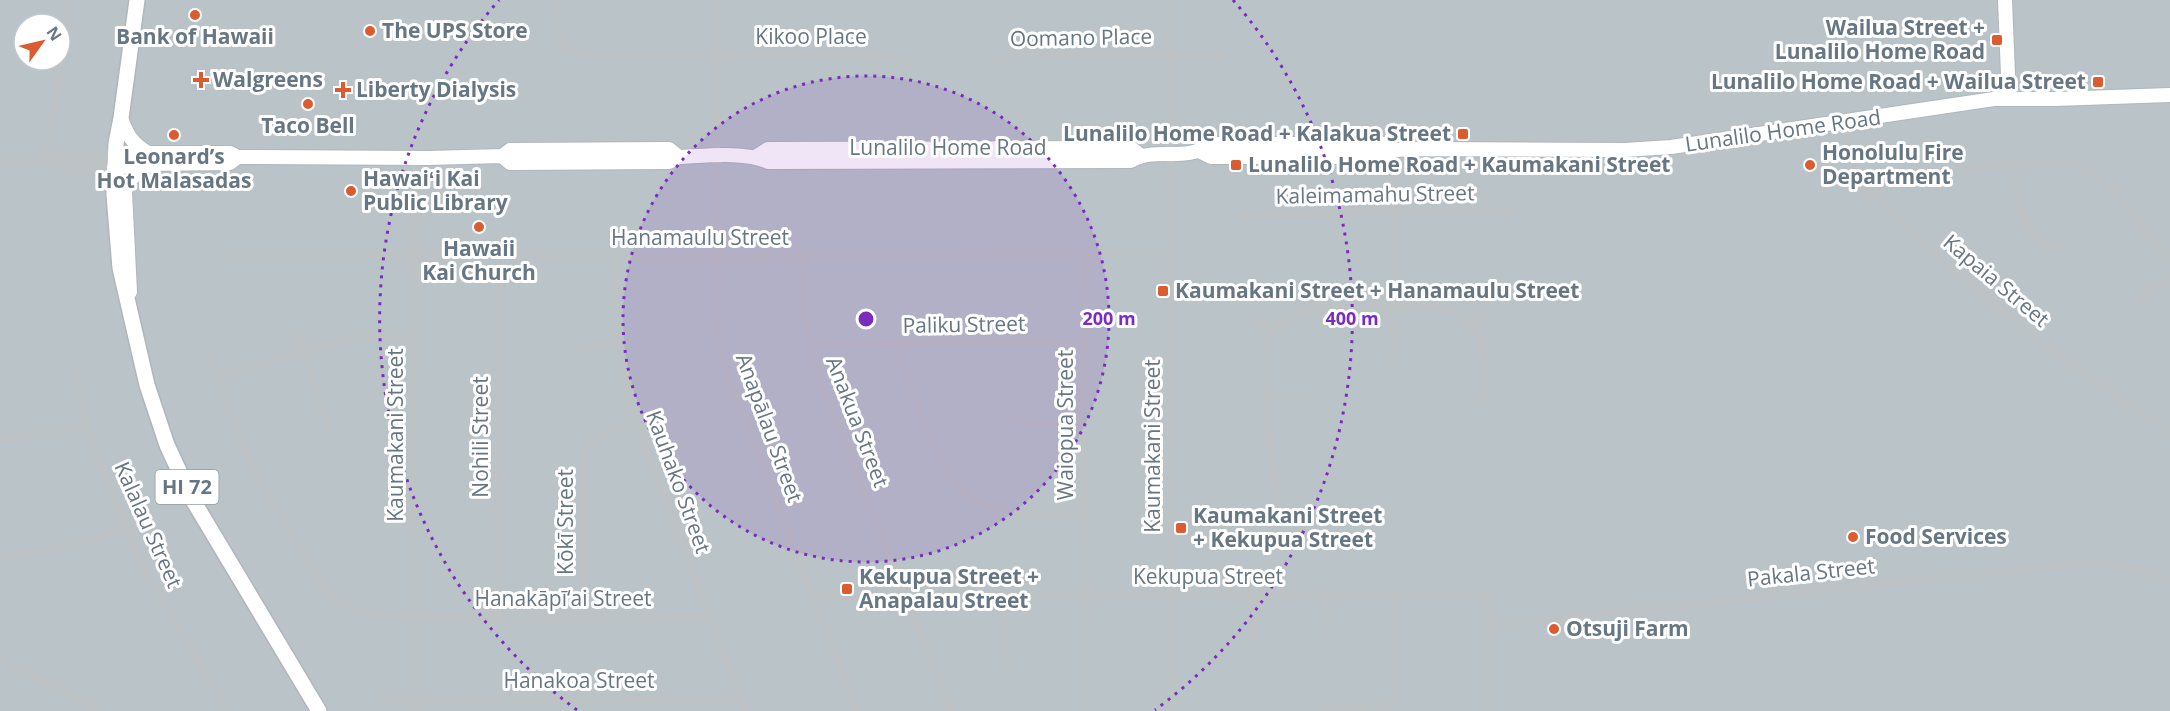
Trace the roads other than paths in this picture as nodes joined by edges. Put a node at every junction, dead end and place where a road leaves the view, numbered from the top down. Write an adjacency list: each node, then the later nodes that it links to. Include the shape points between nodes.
1 (69, 0): 21 (street)
2 (137, 0): 14 (main road, HI 72)
3 (555, 0): 8 (street, Kikoo Place, via 558,33 580,53)
4 (716, 0): 8 (street, Anapālau Street)
5 (1170, 0): 7 (street, Kaumakani Street)
6 (2005, 0): 13 (main road)
7 (1172, 55): 9 (street, Oomano Place); 10 (street, Oomano Place, via 1016,54); 17 (street, Kaumakani Street)
8 (716, 56): 11 (street, Kikoo Place, via 879,55); 18 (street, Anapālau Street)
9 (1223, 56)
10 (992, 61)
11 (906, 62)
12 (2170, 95): 13 (main road, Lunalilo Home Road)
13 (2009, 99): 15 (main road, Lunalilo Home Road)
14 (121, 118): 19 (main road, via 129,138); 23 (main road, HI 72)
15 (1843, 122): 16 (main road, Lunalilo Home Road, via 1625,150); 25 (street, Kapaia Street, via 1852,165)
16 (1394, 150): 17 (main road, Lunalilo Home Road, via 1382,157 1211,157 1201,152); 26 (street)
17 (1172, 155): 18 (main road, Lunalilo Home Road, via 1140,155 1131,148 768,149 757,156); 30 (street, Kaumakani Street)
18 (717, 156): 20 (main road, Lunalilo Home Road, via 679,157 669,149 510,150 502,156); 37 (street, Anapālau Street)
19 (150, 158): 20 (main road, Lunalilo Home Road, via 230,153 238,157); 23 (main road, Lunalilo Home Road); 47 (main road, via 134,174 125,192)
20 (415, 158): 31 (street, Kaumakani Street)
21 (48, 160): 22 (street, Lunalilo Home Road); 23 (street, Lunalilo Home Road, via 61,167)
22 (0, 162)
23 (115, 162): 47 (main road, HI 72, via 120,267)
24 (2015, 164): 25 (street, via 1908,176); 29 (street, via 2023,216 2044,244); 38 (street, via 2057,162 2079,166 2098,176 2120,196)
25 (1868, 192): 67 (street, Kapaia Street, via 1957,274 2052,351)
26 (1395, 211): 27 (street, Kaleimamahu Street); 28 (street, Kaleimamahu Street); 41 (street)
27 (1508, 212)
28 (1242, 215)
29 (2057, 248)
30 (1170, 253): 34 (street, Hanamaulu Street); 81 (street, Kaumakani Street)
31 (415, 254): 32 (street, Hanamaulu Street); 35 (street, Hanamaulu Street); 48 (street, Kaumakani Street)
32 (230, 255)
33 (801, 255): 34 (street, Hanamaulu Street); 37 (street, Hanamaulu Street); 51 (street, Anakua Street)
34 (1086, 255): 50 (street, Waiopua Street)
35 (500, 256): 36 (street, Hanamaulu Street); 87 (street, Nohili Street)
36 (615, 256): 37 (street, Hanamaulu Street); 49 (street, Kauhako Street)
37 (717, 257): 78 (street, Anapālau Street, via 716,311 722,356)
38 (2170, 264)
39 (2170, 276): 40 (street)
40 (2140, 299)
41 (1395, 308): 44 (street, via 1449,309); 45 (street, via 1307,309 1287,317); 56 (street)
42 (1488, 309): 44 (street)
43 (1254, 319): 45 (street)
44 (1471, 323): 61 (street, via 1484,347)
45 (1272, 333): 60 (street, via 1266,350)
46 (297, 334): 54 (street)
47 (134, 335): 98 (main road, HI 72, via 167,445 191,496)
48 (414, 338): 54 (street, via 353,337); 70 (street, Kaumakani Street)
49 (618, 341): 55 (street); 63 (street, Kauhako Street)
50 (1083, 341): 52 (street, Paliku Street); 64 (street, Waiopua Street)
51 (810, 343): 52 (street, Paliku Street); 79 (street, Anakua Street, via 814,367)
52 (895, 344): 71 (street, via 935,452 959,486 1002,511)
53 (208, 349): 58 (street, Hanakāpī‘ai Street)
54 (301, 350): 58 (street); 66 (street)
55 (579, 350)
56 (1392, 368)
57 (74, 370): 65 (street, Kalalau Street)
58 (217, 377): 84 (street, Hanakāpī‘ai Street, via 260,480 324,586 341,603 362,612)
59 (1306, 396): 60 (street)
60 (1266, 398): 72 (street)
61 (1484, 402)
62 (1012, 419): 64 (street, via 1025,424)
63 (635, 421): 85 (street, Kauhako Street); 86 (street, Kōkī Street, via 603,433 584,455)
64 (1082, 424): 71 (street, Waiopua Street)
65 (86, 425): 68 (street); 73 (street, Kalalau Street)
66 (327, 427)
67 (2170, 433)
68 (0, 440)
69 (380, 511): 70 (street)
70 (413, 511): 84 (street, Kaumakani Street)
71 (1085, 515): 80 (street, Waiopua Street)
72 (1275, 519)
73 (124, 524): 74 (street, via 63,546); 97 (street, Kalalau Street, via 164,604)
74 (0, 556)
75 (2170, 582): 88 (street, Pakala Street, via 2134,568 2086,562)
76 (1255, 595): 77 (street, Kekupua Street); 81 (street, Kekupua Street); 90 (street)
77 (1327, 595): 82 (street, Kekupua Street); 89 (street)
78 (814, 596): 79 (street, Kekupua Street); 101 (street, Anapālau Street)
79 (904, 596): 83 (street, Kekupua Street); 102 (street, Anakua Street)
80 (1086, 596): 81 (street, Kekupua Street); 83 (street, Kekupua Street); 103 (street, Waiopua Street)
81 (1172, 596): 104 (street, Kaumakani Street)
82 (1396, 596): 88 (street, Kekupua Street, via 1486,594); 105 (street, via 1396,703)
83 (1004, 597): 92 (street, via 1004,651)
84 (416, 615): 87 (street, Hanakāpī‘ai Street); 94 (street, Kaumakani Street)
85 (710, 616): 86 (street, Hanakāpī‘ai Street); 95 (street, Kauhako Street)
86 (584, 618): 87 (street, Hanakāpī‘ai Street)
87 (498, 619)
88 (1489, 625): 106 (street, Kekupua Street)
89 (1327, 628)
90 (1254, 635)
91 (0, 658): 96 (street)
92 (1010, 667)
93 (380, 698): 94 (street, Hanakoa Street)
94 (416, 698): 95 (street, Hanakoa Street); 99 (street, Kaumakani Street)
95 (742, 700): 100 (street, Kauhako Street)
96 (99, 711)
97 (227, 711)
98 (319, 711)
99 (416, 711)
100 (746, 711)
101 (857, 711)
102 (951, 711)
103 (1085, 711)
104 (1172, 711)
105 (1320, 711)
106 (1487, 711)

